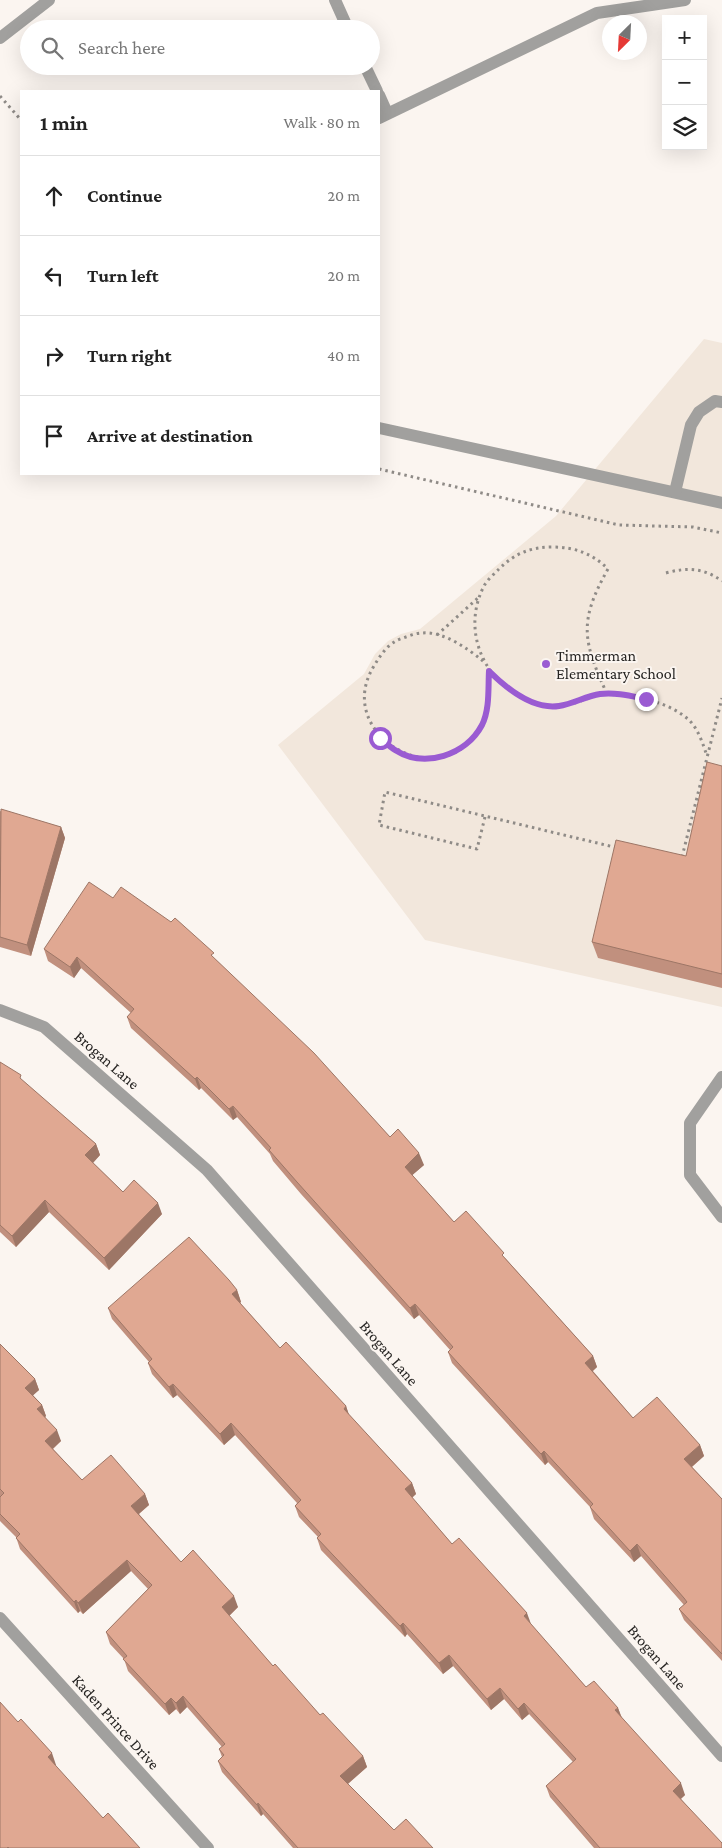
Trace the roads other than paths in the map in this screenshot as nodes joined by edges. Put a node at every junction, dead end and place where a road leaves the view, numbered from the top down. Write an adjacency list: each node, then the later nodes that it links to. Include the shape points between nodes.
1 (49, 0): 4 (street)
2 (335, 0): 5 (street)
3 (685, 0): 11 (street, via 597,13)
4 (23, 20)
5 (344, 20)
6 (20, 22): 7 (street)
7 (0, 38)
8 (369, 75): 9 (street)
9 (377, 90)
10 (380, 100): 11 (street)
11 (383, 116)
12 (722, 402): 14 (street, via 715,401 699,412 691,425)
13 (380, 428): 14 (street)
14 (675, 492): 15 (street)
15 (722, 503)
16 (0, 1010): 20 (street, Brogan Lane, via 44,1027 207,1170)
17 (722, 1077): 18 (street, via 690,1123 690,1175)
18 (722, 1217)
19 (0, 1618): 21 (street, Kaden Prince Drive)
20 (722, 1756)
21 (208, 1848)

